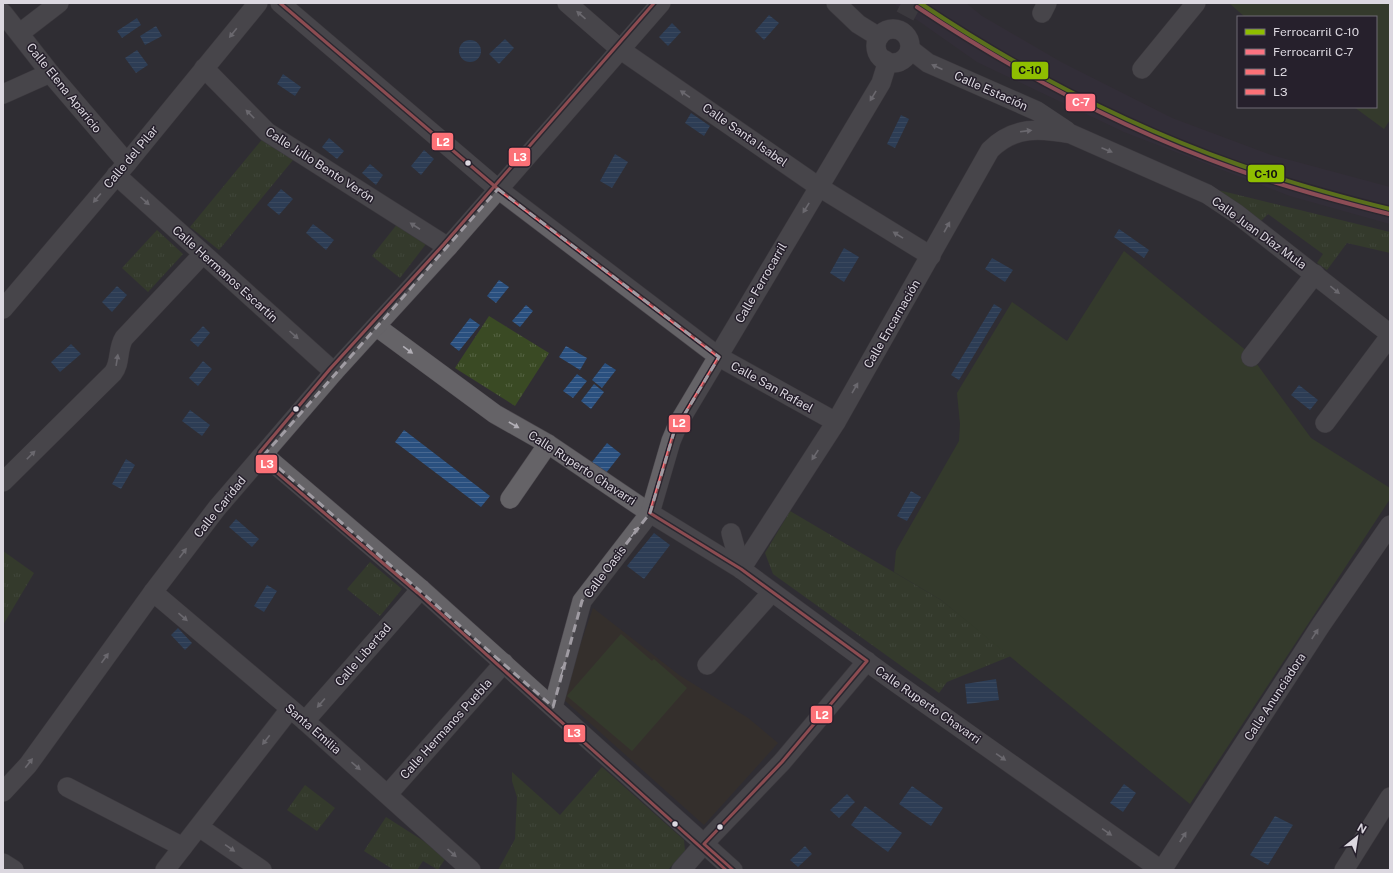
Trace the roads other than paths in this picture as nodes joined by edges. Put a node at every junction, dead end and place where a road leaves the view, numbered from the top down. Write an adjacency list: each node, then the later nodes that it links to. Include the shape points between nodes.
1 (58, 3): 9 (street)
2 (258, 3): 14 (street, Calle del Pilar, one-way to 14)
3 (280, 3): 21 (street, Calle San Rafael)
4 (567, 3): 12 (street, Calle Santa Isabel, one-way to 4)
5 (662, 3): 12 (street, Calle Caridad)
6 (836, 3): 10 (street, via 858,24)
7 (1196, 3): 15 (street)
8 (3, 13): 9 (street, Calle Elena Aparicio)
9 (20, 33): 16 (street, Calle Elena Aparicio)
10 (878, 37): 11 (street, Calle Estación, via 887,29 902,23 911,44); 13 (street, via 877,52)
11 (910, 49): 13 (street, via 900,61 895,63); 18 (street, Calle Estación, one-way to 11, via 1037,111 928,63)
12 (621, 50): 20 (street, Calle Santa Isabel, one-way to 12); 21 (street, Calle Caridad)
13 (885, 60): 20 (street, Calle Ferrocarril, one-way to 20, via 886,67 881,83)
14 (204, 68): 19 (street, Calle del Pilar); 22 (street, Calle Julio Bento Verón, one-way to 14, via 267,132)
15 (1142, 69)
16 (50, 73): 17 (street); 19 (street, Calle Elena Aparicio)
17 (3, 94)
18 (1071, 134): 24 (street, Calle Encarnación, one-way to 18, via 990,150 999,141 1010,134 1023,131 1051,130); 25 (street, Calle Juan Díaz Mula, one-way to 25, via 1207,194)
19 (121, 169): 23 (street, Calle Hermanos Escartín, one-way to 23); 26 (street, Calle del Pilar, one-way to 26)
20 (819, 186): 24 (street, Calle Santa Isabel, one-way to 20); 29 (street, Calle Ferrocarril, one-way to 29)
21 (498, 189): 22 (street, Calle Caridad); 29 (street, Calle San Rafael)
22 (448, 247): 27 (street, Calle Caridad)
23 (203, 254): 31 (street, Calle Hermanos Escartín, one-way to 31); 36 (street, one-way to 23, via 113,373 120,344 124,338)
24 (931, 256): 32 (street, Calle Encarnación, one-way to 24)
25 (1316, 274): 28 (street, Calle Juan Díaz Mula, one-way to 28); 30 (street)
26 (3, 309)
27 (376, 327): 31 (street, Calle Caridad); 34 (street, Calle Ruperto Chavarri, one-way to 34, via 495,414)
28 (1390, 335): 33 (street)
29 (719, 357): 32 (street, Calle San Rafael); 38 (street, Calle Ferrocarril, via 674,432)
30 (1252, 357)
31 (334, 372): 35 (street, Calle Caridad)
32 (836, 422): 41 (street, Calle Encarnación, one-way to 41)
33 (1325, 423)
34 (548, 444): 37 (street); 38 (street, Calle Ruperto Chavarri)
35 (264, 455): 42 (street); 43 (street, Calle Caridad, one-way to 35, via 217,508)
36 (4, 479)
37 (510, 499)
38 (650, 512): 41 (street, Calle Ruperto Chavarri); 48 (street, Calle Oasis, one-way to 38, via 582,601)
39 (1390, 525): 65 (street, Calle Anunciadora, one-way to 39, via 1321,625)
40 (731, 533): 41 (street)
41 (741, 569): 44 (street, Calle Ruperto Chavarri)
42 (421, 589): 46 (street); 50 (street, Calle Libertad, one-way to 50)
43 (153, 592): 49 (street, Santa Emilia, one-way to 49); 52 (street, Calle Caridad, one-way to 43, via 28,765)
44 (772, 592): 45 (street, Calle Ruperto Chavarri); 47 (street)
45 (866, 661): 56 (street, via 782,762); 65 (street, Calle Ruperto Chavarri, one-way to 65)
46 (504, 663): 48 (street); 53 (street, Calle Hermanos Puebla)
47 (707, 665)
48 (553, 707): 56 (street)
49 (290, 709): 50 (street, Santa Emilia); 55 (street, one-way to 55)
50 (305, 721): 53 (street, Santa Emilia, one-way to 53)
51 (67, 787): 57 (street)
52 (3, 792)
53 (388, 794): 62 (street, Santa Emilia, one-way to 62)
54 (1390, 797): 66 (street)
55 (199, 827): 57 (street); 61 (street, one-way to 61)
56 (704, 844): 63 (street); 64 (street)
57 (183, 847): 60 (street)
58 (3, 862): 59 (street)
59 (14, 870)
60 (165, 870)
61 (262, 870)
62 (471, 870)
63 (682, 870)
64 (732, 870)
65 (1161, 870)
66 (1344, 870)

